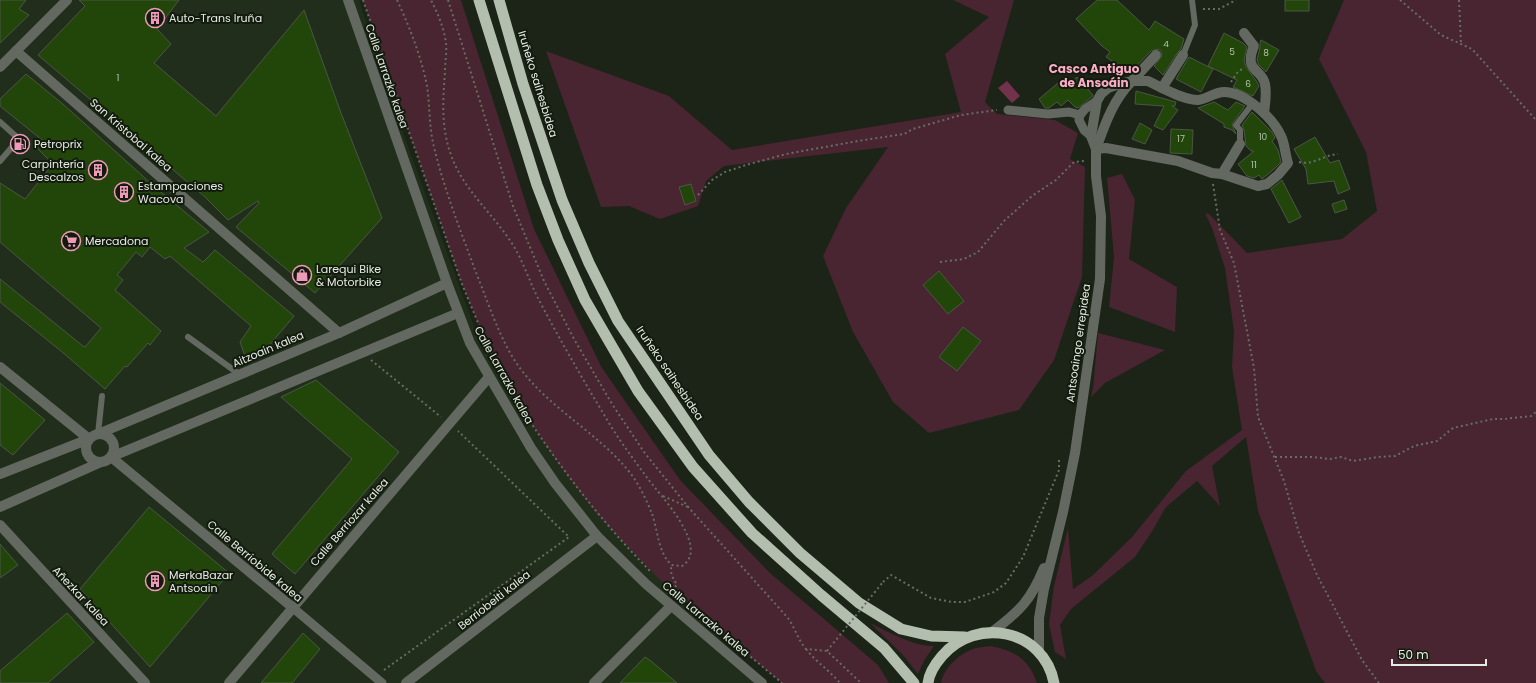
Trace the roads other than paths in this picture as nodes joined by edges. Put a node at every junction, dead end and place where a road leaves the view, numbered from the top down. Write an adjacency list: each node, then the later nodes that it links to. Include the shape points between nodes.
1 (67, 0): 7 (street)
2 (348, 0): 24 (street, Calle Larrazko kalea)
3 (479, 0): 51 (highway, via 537,185 558,240 585,300 638,391 693,467 752,533 884,648)
4 (499, 0): 43 (highway, Iruñeko saihesbidea, via 523,84 559,193 589,263 618,321 709,454 749,502 800,553 859,603 901,629 931,636)
5 (1192, 0): 9 (lane, via 1195,25)
6 (1244, 33): 16 (street, via 1254,46 1250,55 1253,67 1265,83)
7 (16, 51): 10 (street); 26 (street, San Kristobal kalea)
8 (1156, 55): 11 (street)
9 (1183, 55): 12 (street)
10 (0, 67)
11 (1132, 81): 12 (street, via 1148,81); 13 (street, via 1108,88); 21 (street, via 1112,106)
12 (1162, 88): 14 (street, via 1181,97 1198,100 1225,92)
13 (1097, 101): 17 (street); 19 (street)
14 (1251, 103): 16 (street); 20 (lane, via 1236,125 1240,130)
15 (1008, 110): 17 (street, via 1048,114 1069,112)
16 (1264, 113): 23 (street, via 1281,136 1288,163 1267,184 1258,186)
17 (1080, 115): 19 (street, via 1079,120)
18 (0, 122): 22 (lane, via 19,139)
19 (1090, 136): 21 (street)
20 (1240, 144): 23 (street)
21 (1096, 149): 23 (street, via 1106,148 1178,161); 39 (street, Antsoaingo errepidea, via 1101,216 1100,279 1075,453)
22 (0, 161)
23 (1222, 174)
24 (447, 283): 25 (street, Calle Larrazko kalea); 26 (street, Aitzoain kalea)
25 (458, 313): 30 (street, Calle Larrazko kalea, via 470,343); 33 (street)
26 (339, 333): 29 (street, Aitzoain kalea)
27 (188, 337): 29 (lane)
28 (0, 367): 32 (street)
29 (239, 374): 32 (street, Aitzoain kalea)
30 (489, 378): 38 (street, Calle Larrazko kalea, via 531,448); 41 (street, Calle Berriozar kalea)
31 (102, 396): 32 (lane)
32 (94, 437): 33 (street, via 103,434 111,439 114,448); 34 (street, via 86,448 88,456); 35 (street, Aitzoain kalea)
33 (111, 457): 34 (street); 41 (street, Calle Berriobide kalea)
34 (100, 463): 36 (street)
35 (0, 474)
36 (0, 507)
37 (0, 525): 46 (street, Añezkar kalea)
38 (597, 536): 40 (street, Calle Larrazko kalea); 48 (street, Berriobeiti kalea)
39 (1057, 539): 42 (street, Antsoaingo errepidea, via 1036,588 1023,607); 44 (street, Antsoaingo errepidea, via 1039,618)
40 (671, 606): 49 (street); 50 (street, Calle Larrazko kalea)
41 (292, 607): 45 (street, Calle Berriobide kalea); 47 (street, Calle Berriozar kalea)
42 (992, 632): 43 (highway); 44 (highway, via 1018,638)
43 (965, 637): 52 (highway, via 949,648 936,662)
44 (1039, 653): 53 (highway)
45 (379, 680)
46 (145, 683)
47 (228, 683)
48 (406, 683)
49 (594, 683)
50 (762, 683)
51 (914, 683)
52 (928, 683)
53 (1054, 683)

